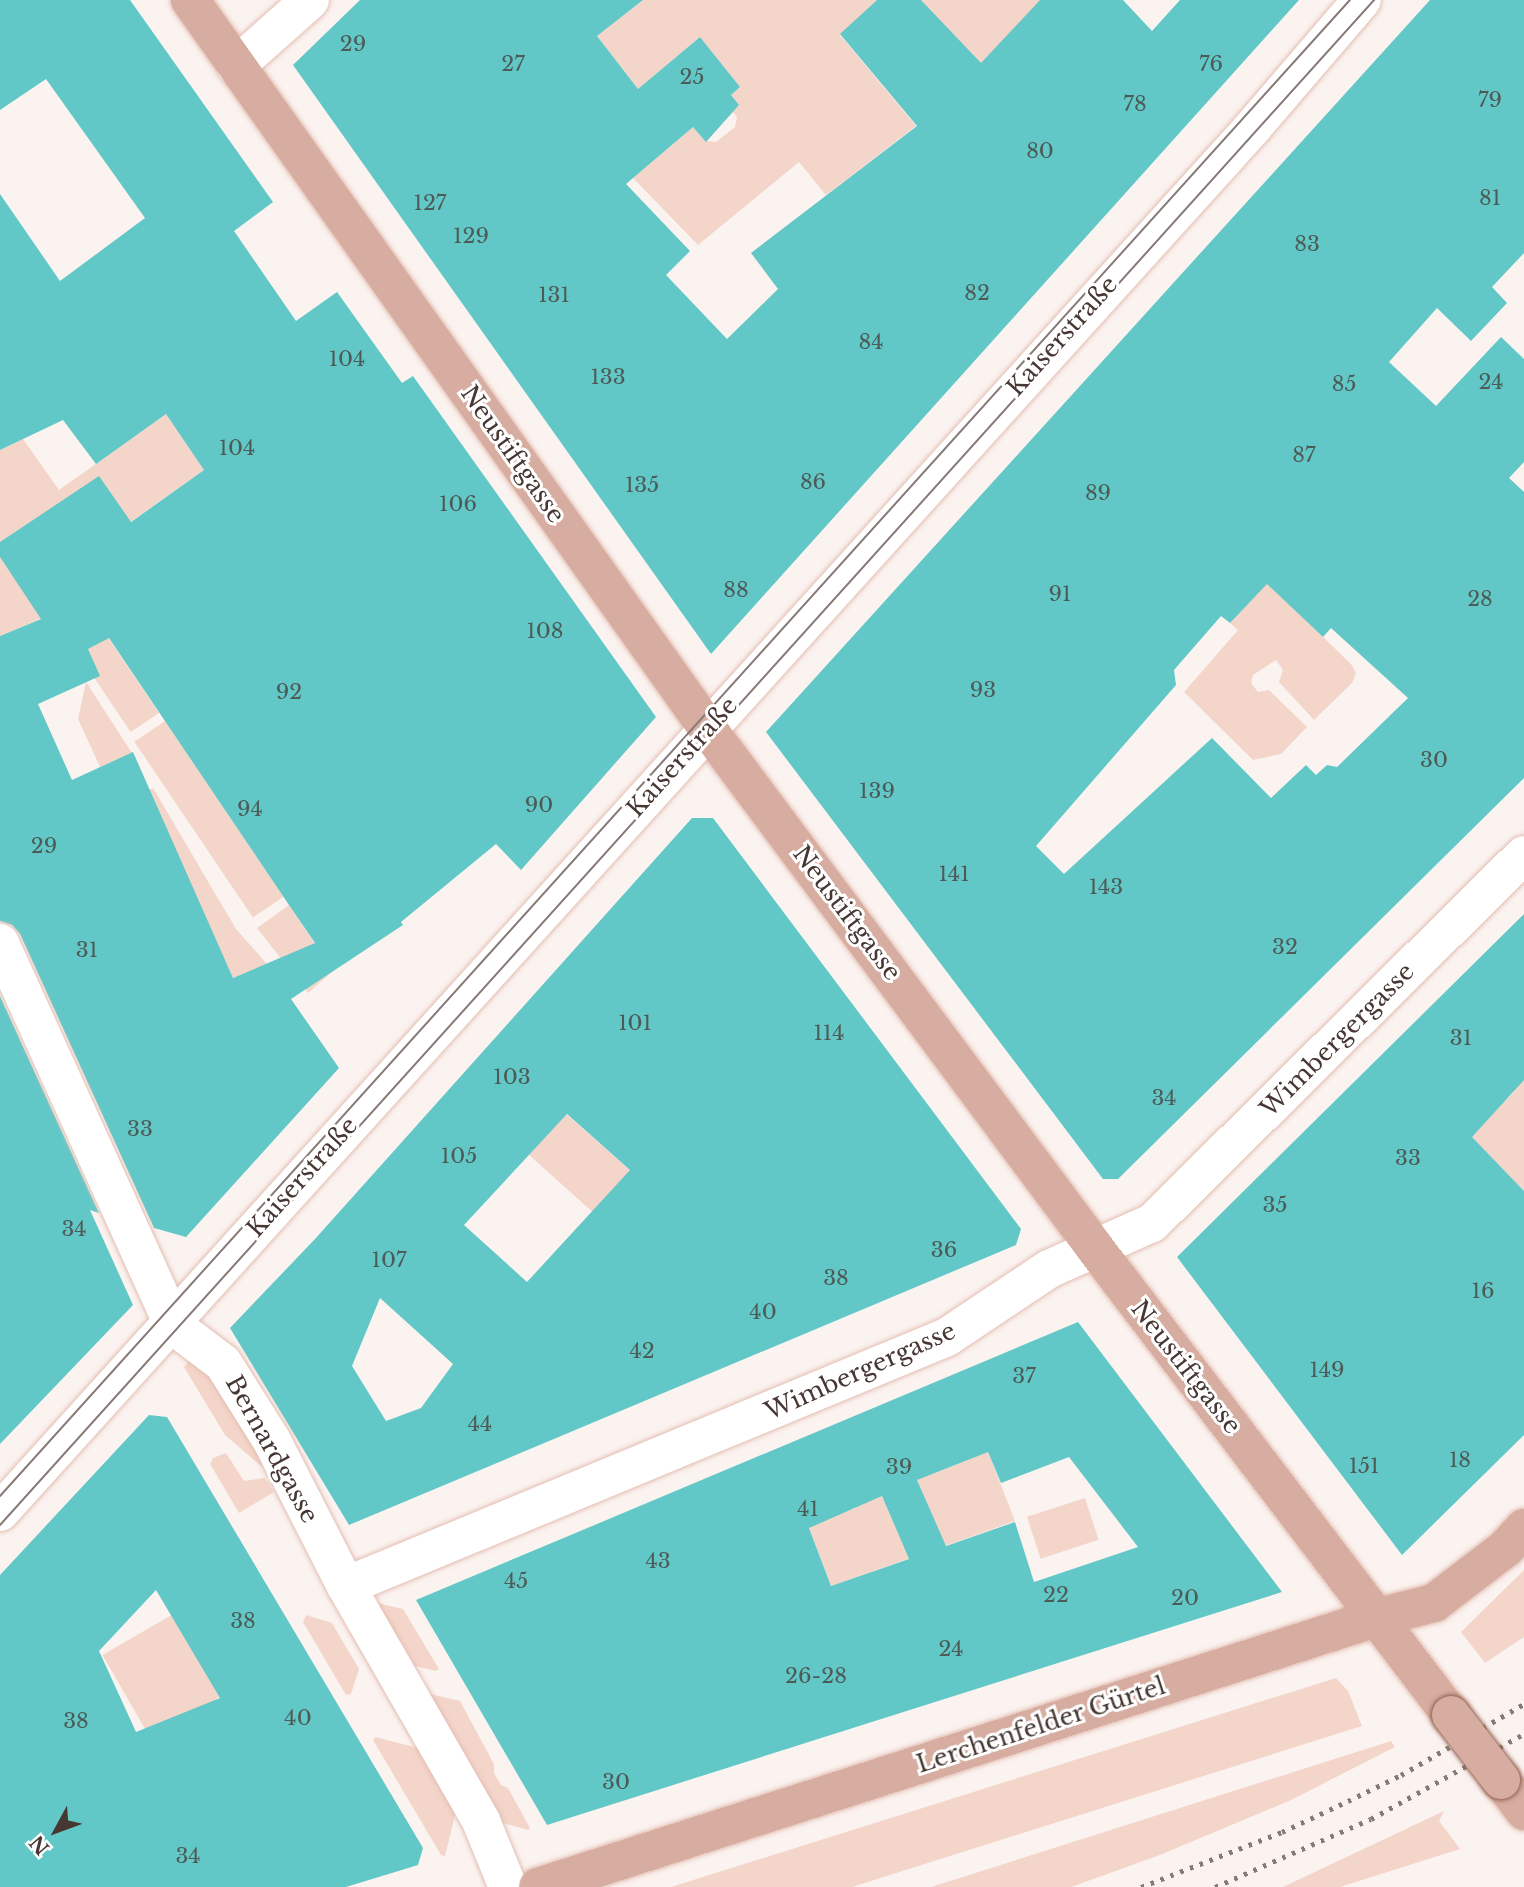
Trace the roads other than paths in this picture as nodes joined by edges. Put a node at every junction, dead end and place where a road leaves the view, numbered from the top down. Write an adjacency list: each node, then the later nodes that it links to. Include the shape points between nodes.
1 (190, 0): 4 (main road, Neustiftgasse)
2 (310, 0): 4 (street)
3 (1362, 0): 5 (street, Kaiserstraße, via 1253,127)
4 (236, 66): 5 (main road, Neustiftgasse)
5 (708, 727): 8 (main road, Neustiftgasse); 9 (street, Kaiserstraße)
6 (1524, 855): 8 (street, Wimbergergasse, via 1152,1223)
7 (0, 943): 9 (street, Bernardgasse)
8 (1095, 1248): 12 (street, Wimbergergasse, via 1049,1269 947,1338); 13 (main road, Neustiftgasse)
9 (173, 1322): 10 (street, Kaiserstraße); 12 (street, Bernardgasse, via 223,1363 272,1441)
10 (0, 1512)
11 (1524, 1528): 13 (main road, Lerchenfelder Gürtel, via 1506,1548 1434,1603)
12 (346, 1586): 15 (street, Bernardgasse, via 481,1821)
13 (1378, 1617): 14 (main road, Neustiftgasse, bridge); 16 (main road, Lerchenfelder Gürtel)
14 (1524, 1811)
15 (508, 1887)
16 (538, 1887)

